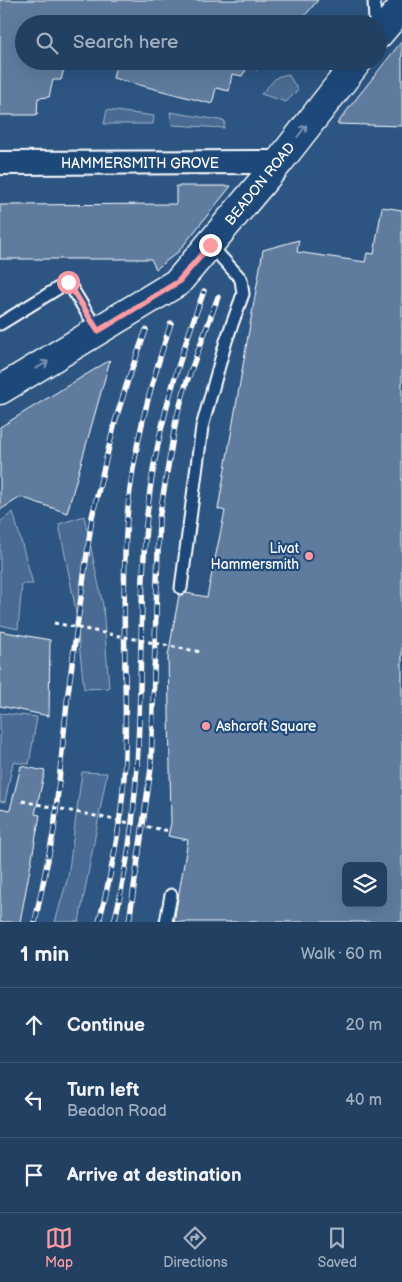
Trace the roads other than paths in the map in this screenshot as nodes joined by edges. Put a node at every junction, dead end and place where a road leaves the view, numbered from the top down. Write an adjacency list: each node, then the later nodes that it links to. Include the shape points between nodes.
1 (374, 0): 3 (lane)
2 (402, 7): 4 (main road)
3 (375, 15)
4 (387, 24)
5 (351, 70): 6 (main road, BEADON ROAD, one-way to 5)
6 (279, 162): 7 (street, HAMMERSMITH GROVE); 8 (main road, BEADON ROAD)
7 (0, 163)
8 (210, 245): 10 (main road, BEADON ROAD, via 178,282); 12 (lane, via 241,279 243,294 202,427)
9 (0, 324): 10 (lane, via 68,282)
10 (98, 331): 11 (main road, BEADON ROAD, one-way to 10)
11 (0, 390)
12 (180, 588)
13 (171, 895): 14 (lane)
14 (166, 922)

